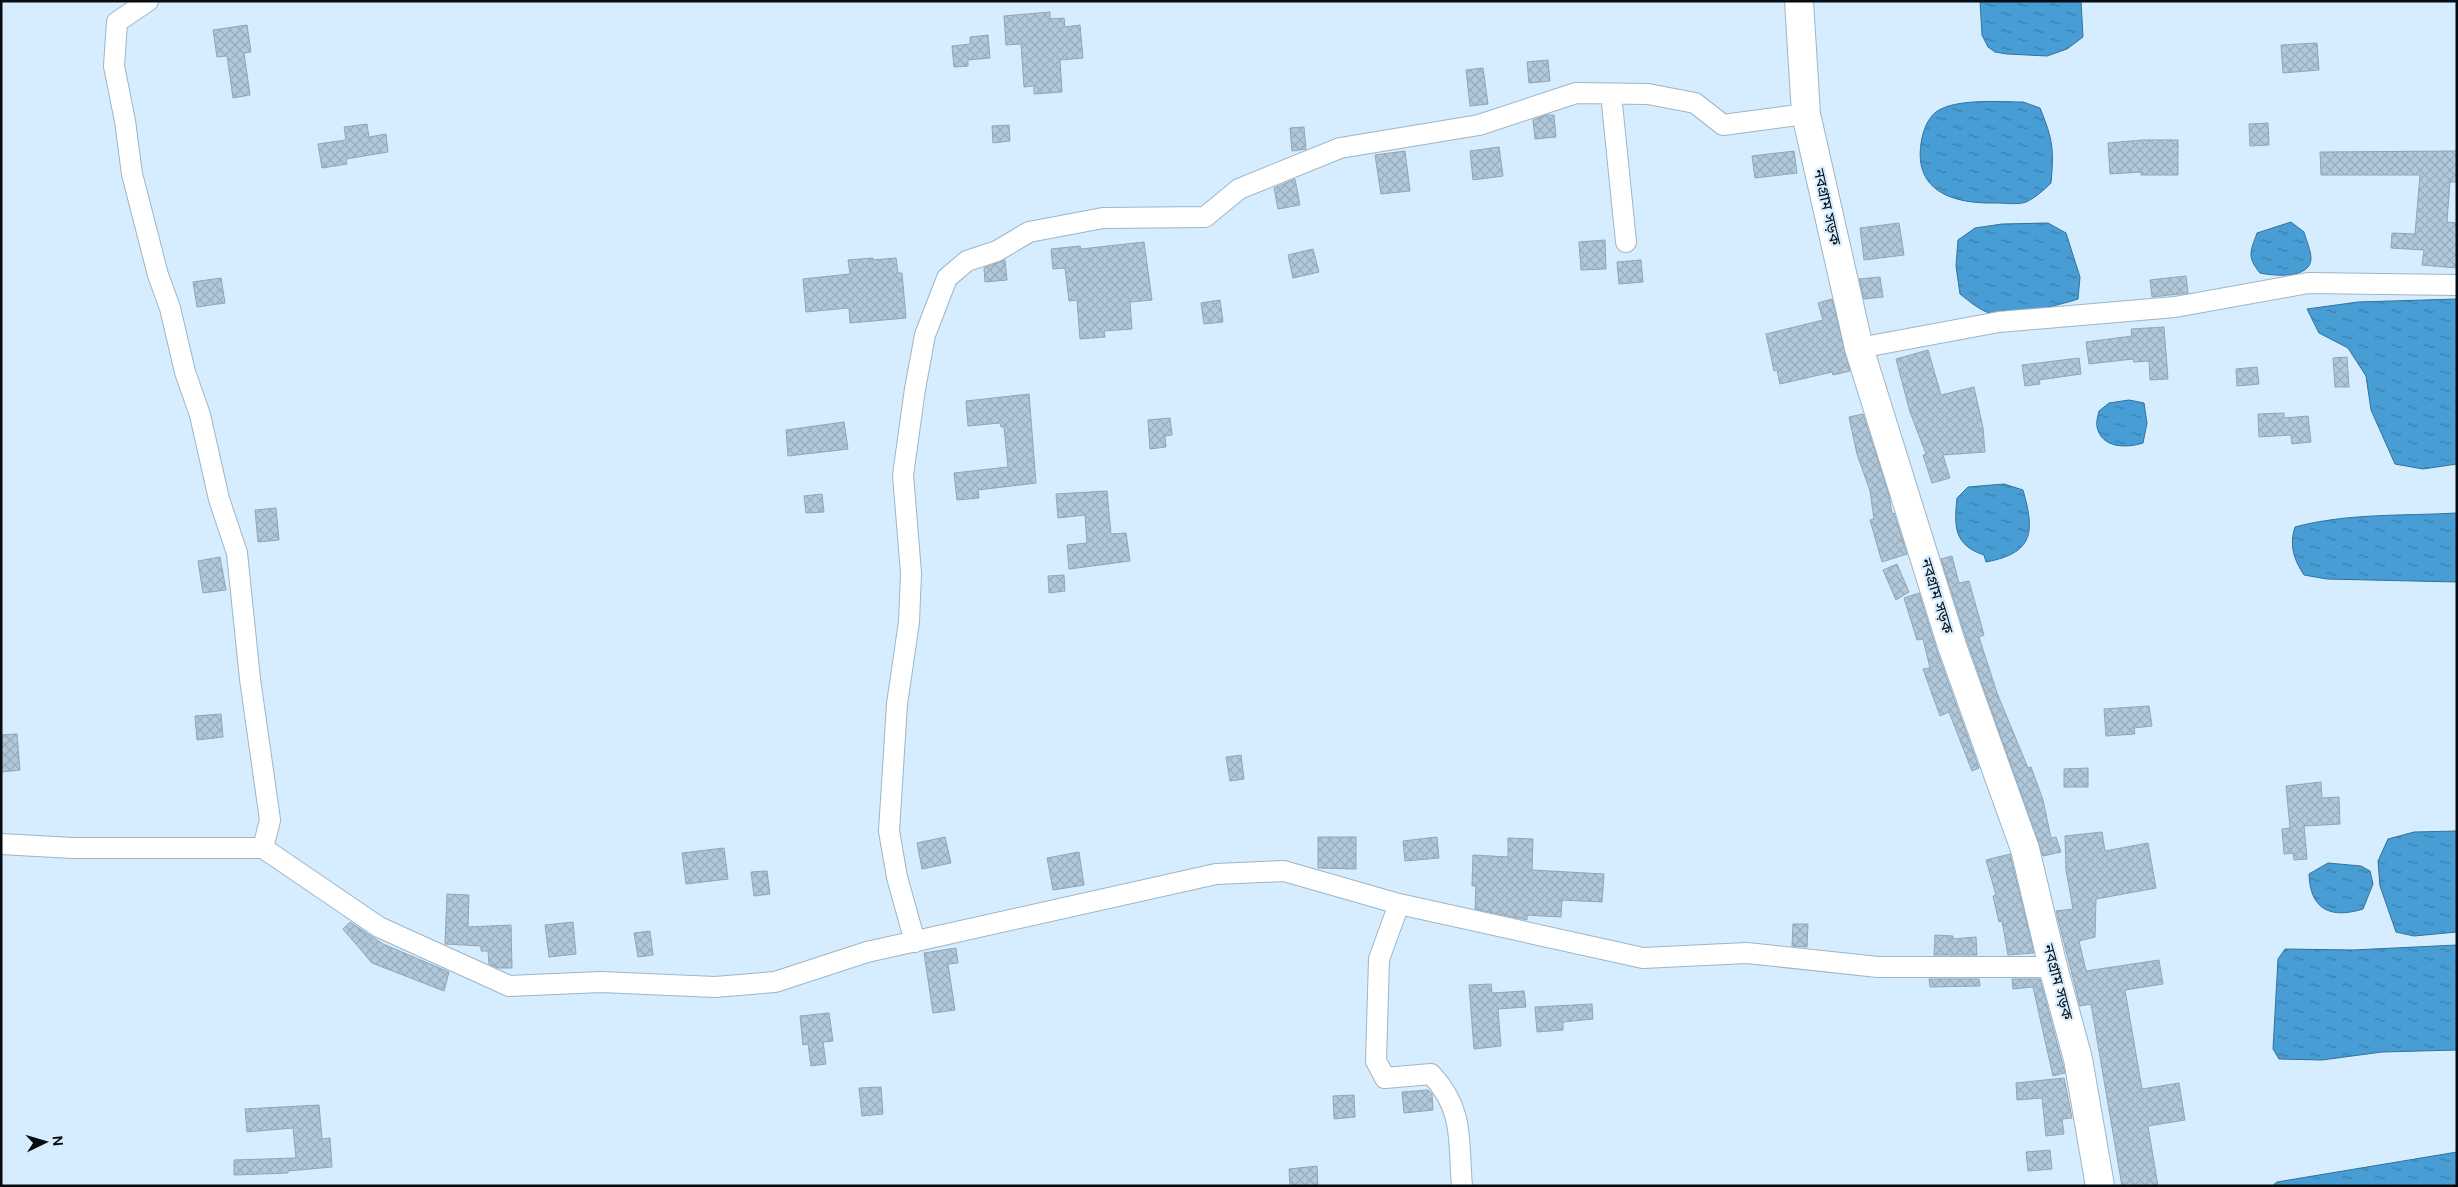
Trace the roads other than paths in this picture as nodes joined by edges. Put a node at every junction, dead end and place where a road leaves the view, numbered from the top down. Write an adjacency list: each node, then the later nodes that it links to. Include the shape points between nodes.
1 (148, 1): 9 (street, via 117,22 114,66 132,174 146,230 237,553 250,679 270,820)
2 (1799, 1): 4 (main road, নবগ্রাম সড়ক)
3 (1611, 94): 4 (street, via 1648,94 1695,103 1723,125); 5 (street); 11 (street, via 1576,93 1479,125 1340,148 1239,189 1205,216 1103,218 1029,232 997,251 967,261 947,278 925,335 903,475 911,573 909,622 897,704 889,830 899,886)
4 (1806, 114): 7 (main road, নবগ্রাম সড়ক)
5 (1626, 242)
6 (2457, 285): 7 (street, via 2308,283 2175,307 1999,322)
7 (1859, 348): 12 (main road, নবগ্রাম সড়ক, via 1952,646 2025,849)
8 (1, 844): 9 (street, via 74,848)
9 (263, 848): 11 (street, via 379,927 509,986 601,982 715,987 775,982 867,952)
10 (1399, 904): 11 (street, via 1284,871 1216,874); 12 (street, via 1643,958 1747,953 1878,967); 13 (street, via 1379,959 1376,1061 1385,1078 1432,1074 1441,1084 1460,1128)
11 (916, 942)
12 (2053, 967): 14 (main road, নবগ্রাম সড়ক, via 2078,1059)
13 (1462, 1186)
14 (2100, 1186)

